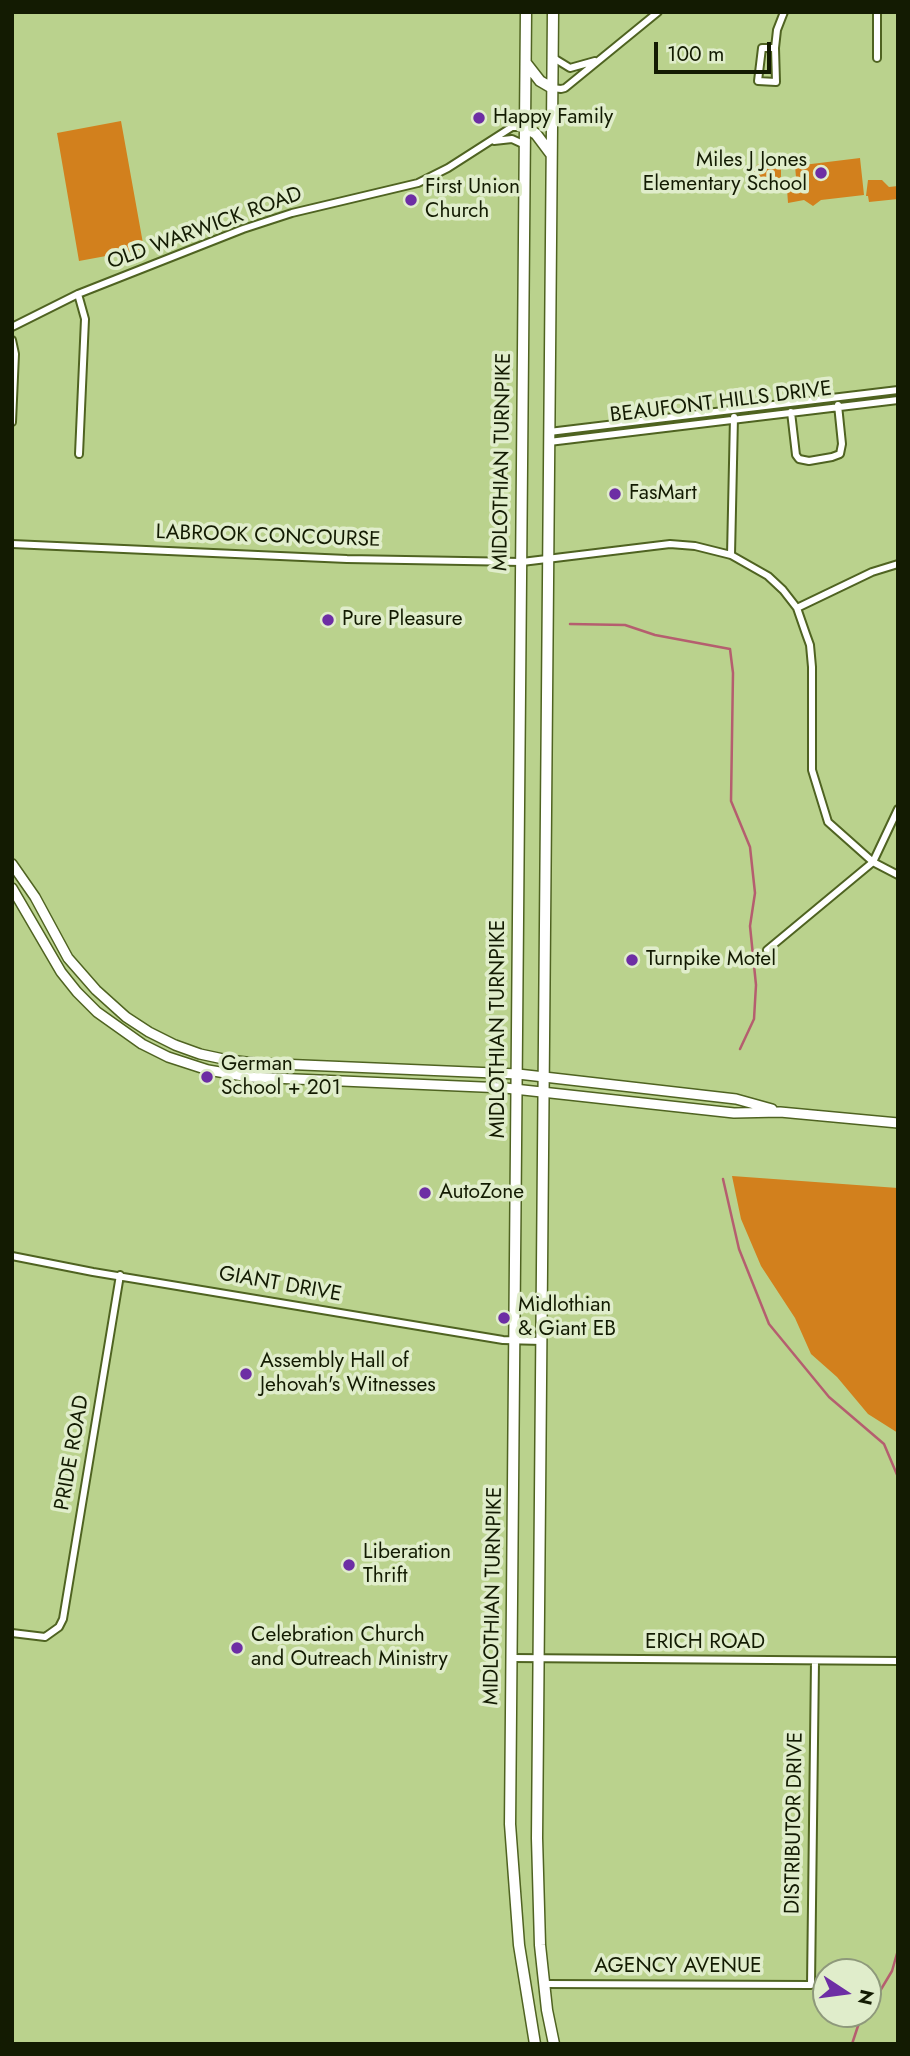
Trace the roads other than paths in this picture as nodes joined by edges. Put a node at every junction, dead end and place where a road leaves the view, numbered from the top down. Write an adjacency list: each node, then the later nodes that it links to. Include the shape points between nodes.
1 (526, 12): 10 (main road, MIDLOTHIAN TURNPIKE)
2 (553, 12): 7 (main road)
3 (658, 12): 9 (street)
4 (784, 12): 6 (street)
5 (877, 12): 8 (street)
6 (775, 48): 6 (street, via 776,82 758,81 762,48)
7 (552, 57): 9 (street, via 570,68); 11 (main road)
8 (877, 58)
9 (600, 59): 11 (street, via 565,88)
10 (526, 63): 11 (main road); 12 (main road, MIDLOTHIAN TURNPIKE)
11 (552, 88): 15 (main road)
12 (525, 127): 13 (street, OLD WARWICK ROAD, via 512,127); 14 (main road, MIDLOTHIAN TURNPIKE); 15 (main road)
13 (489, 142): 14 (street, via 512,138); 16 (street, OLD WARWICK ROAD, via 418,183 273,218)
14 (525, 145): 33 (main road, MIDLOTHIAN TURNPIKE)
15 (552, 154): 28 (main road)
16 (78, 295): 17 (street, OLD WARWICK ROAD); 29 (street, via 85,319)
17 (12, 327)
18 (12, 340): 27 (street)
19 (898, 390): 20 (street, BEAUFONT HILLS DRIVE)
20 (838, 398): 22 (street, BEAUFONT HILLS DRIVE); 23 (street)
21 (898, 400): 23 (street, BEAUFONT HILLS DRIVE)
22 (790, 403): 24 (street, BEAUFONT HILLS DRIVE); 25 (street)
23 (838, 407): 25 (street, BEAUFONT HILLS DRIVE); 25 (street, via 840,454 809,461 796,455)
24 (734, 410): 26 (street); 28 (street, BEAUFONT HILLS DRIVE)
25 (792, 413): 26 (street, BEAUFONT HILLS DRIVE)
26 (734, 420): 28 (street, BEAUFONT HILLS DRIVE); 31 (street)
27 (12, 422)
28 (549, 437): 32 (main road)
29 (79, 454)
30 (12, 544): 33 (street, LABROOK CONCOURSE)
31 (732, 555): 32 (street, LABROOK CONCOURSE, via 660,544); 35 (street, LABROOK CONCOURSE, via 768,576)
32 (548, 559): 33 (street, LABROOK CONCOURSE); 44 (main road)
33 (522, 562): 43 (main road, MIDLOTHIAN TURNPIKE)
34 (898, 564): 35 (street)
35 (797, 608): 37 (street, via 810,645 812,770 828,822)
36 (898, 808): 37 (street)
37 (873, 862): 39 (street); 41 (street)
38 (12, 864): 42 (street, via 68,958 126,1017 162,1039 200,1054)
39 (898, 875)
40 (12, 888): 45 (street, via 70,984 130,1037 168,1057 208,1070)
41 (767, 950)
42 (283, 1065): 43 (street); 45 (street)
43 (518, 1074): 44 (street); 46 (main road, MIDLOTHIAN TURNPIKE)
44 (545, 1077): 47 (main road); 48 (street, via 736,1099)
45 (282, 1078): 46 (street)
46 (518, 1090): 47 (street); 52 (main road, MIDLOTHIAN TURNPIKE)
47 (544, 1092): 48 (street, via 733,1113); 53 (main road)
48 (780, 1112): 49 (street)
49 (898, 1123)
50 (12, 1256): 51 (street, GIANT DRIVE)
51 (120, 1275): 52 (street, GIANT DRIVE); 54 (street, PRIDE ROAD, via 63,1619 45,1637)
52 (516, 1341): 53 (street, GIANT DRIVE); 55 (main road, MIDLOTHIAN TURNPIKE)
53 (542, 1341): 56 (main road)
54 (12, 1633)
55 (512, 1658): 56 (street, ERICH ROAD); 61 (main road, MIDLOTHIAN TURNPIKE, via 513,1879)
56 (539, 1659): 57 (street, ERICH ROAD); 59 (main road, via 537,1856)
57 (815, 1661): 58 (street, ERICH ROAD); 60 (street, DISTRIBUTOR DRIVE)
58 (898, 1661)
59 (545, 1984): 60 (street, AGENCY AVENUE); 62 (main road)
60 (811, 1985)
61 (535, 2044)
62 (554, 2044)

